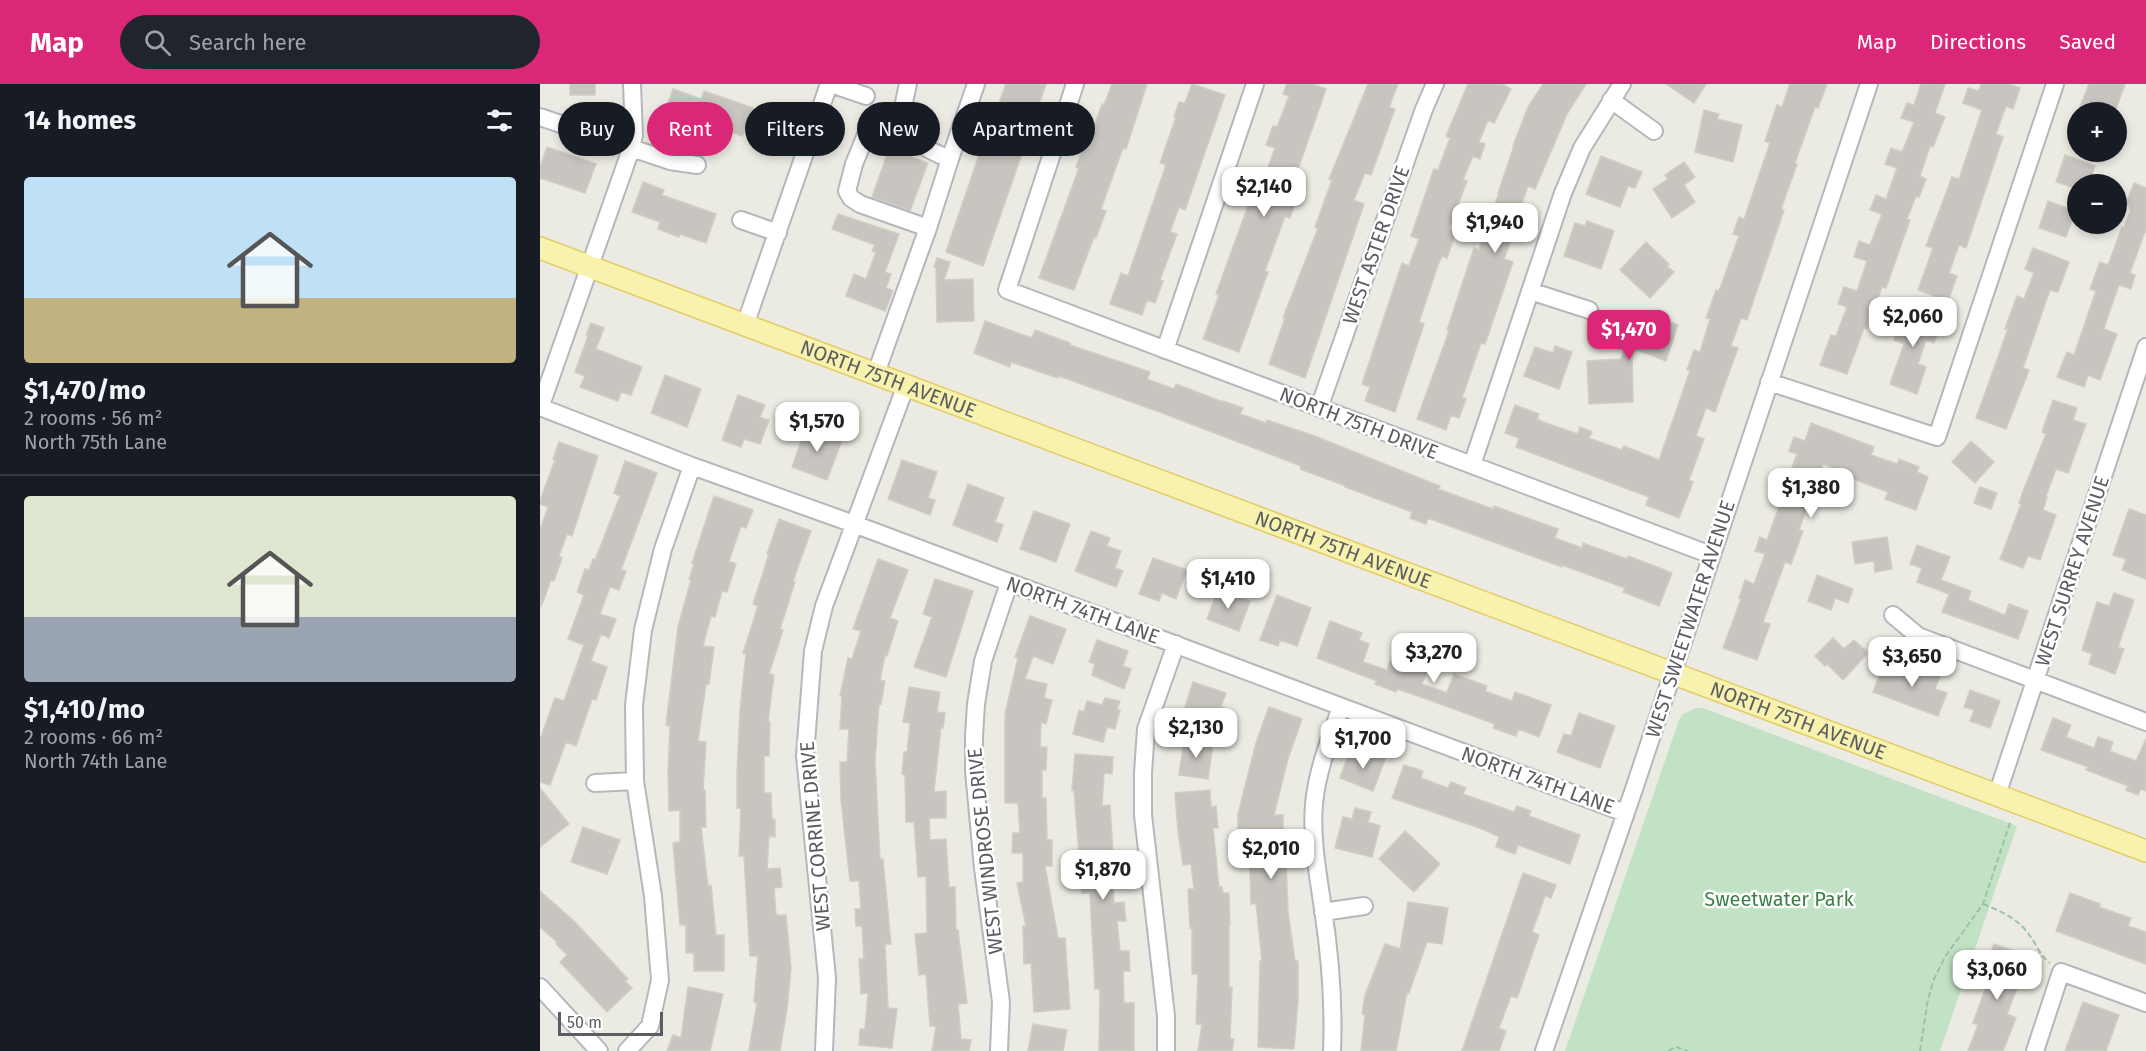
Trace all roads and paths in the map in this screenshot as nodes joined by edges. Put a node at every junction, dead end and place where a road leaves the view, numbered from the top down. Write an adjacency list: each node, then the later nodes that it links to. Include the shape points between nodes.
1 (632, 84): 13 (street)
2 (830, 84): 11 (street); 26 (street)
3 (908, 84): 14 (street)
4 (976, 84): 22 (street)
5 (1075, 84): 33 (street, NORTH 75TH DRIVE, via 1007,290)
6 (1255, 84): 33 (street)
7 (1435, 84): 38 (street, WEST ASTER DRIVE)
8 (1622, 84): 12 (street)
9 (1869, 84): 35 (street, WEST SWEETWATER AVENUE)
10 (2055, 84): 35 (street, via 1937,437)
11 (866, 96)
12 (1611, 100): 17 (street); 29 (street, via 1582,148)
13 (633, 102)
14 (905, 102)
15 (540, 117): 16 (street)
16 (558, 123)
17 (1654, 131)
18 (635, 150): 23 (street)
19 (940, 155): 22 (street)
20 (628, 156): 28 (street)
21 (857, 156): 25 (street, via 847,191 851,198)
22 (950, 159): 25 (street)
23 (697, 165)
24 (741, 220): 26 (street)
25 (928, 228): 34 (street)
26 (778, 232): 31 (street)
27 (540, 248): 28 (main road, NORTH 75TH AVENUE)
28 (588, 266): 31 (main road, NORTH 75TH AVENUE); 37 (street)
29 (1530, 291): 30 (street); 39 (street)
30 (1589, 310)
31 (745, 325): 34 (main road, NORTH 75TH AVENUE)
32 (2146, 347): 47 (street, WEST SURREY AVENUE)
33 (1165, 350): 38 (street, NORTH 75TH DRIVE)
34 (876, 373): 36 (main road, NORTH 75TH AVENUE)
35 (1769, 382): 42 (street, WEST SWEETWATER AVENUE)
36 (906, 385): 41 (street, WEST CORRINE DRIVE); 46 (main road, NORTH 75TH AVENUE)
37 (540, 407): 40 (street, NORTH 74TH LANE)
38 (1319, 408): 39 (street, NORTH 75TH DRIVE)
39 (1472, 465): 42 (street, NORTH 75TH DRIVE)
40 (692, 466): 41 (street, NORTH 74TH LANE); 50 (street, via 663,549 643,630 634,705)
41 (854, 524): 43 (street, NORTH 74TH LANE); 64 (street, WEST CORRINE DRIVE, via 824,606 813,651 805,756 827,978)
42 (1711, 555): 46 (street, WEST SWEETWATER AVENUE)
43 (1009, 583): 45 (street, NORTH 74TH LANE); 65 (street, WEST WINDROSE DRIVE, via 983,661 974,736 983,868 1001,1002)
44 (1893, 615): 47 (street, via 1917,636)
45 (1176, 644): 48 (street, NORTH 74TH LANE); 66 (street, via 1146,729 1143,772 1143,815 1166,1016)
46 (1672, 673): 52 (main road, NORTH 75TH AVENUE); 54 (street, WEST SWEETWATER AVENUE)
47 (2035, 682): 49 (street); 52 (street, WEST SURREY AVENUE)
48 (1341, 707): 54 (street, NORTH 74TH LANE); 58 (street, via 1324,755 1314,803 1313,844)
49 (2146, 722)
50 (635, 781): 51 (street); 63 (street, via 653,896 660,980 650,1026)
51 (595, 783)
52 (1997, 795): 53 (main road, NORTH 75TH AVENUE)
53 (2017, 803): 55 (main road, NORTH 75TH AVENUE); 56 (path)
54 (1626, 813): 68 (street, WEST SWEETWATER AVENUE)
55 (2146, 851)
56 (1983, 904): 59 (path, via 2016,920 2045,960); 71 (path, via 1934,979)
57 (1364, 906): 58 (street)
58 (1323, 912): 67 (street, via 1334,1019)
59 (2061, 972): 61 (street); 72 (street)
60 (540, 987): 62 (street)
61 (2146, 1003)
62 (599, 1051)
63 (627, 1051)
64 (824, 1051)
65 (999, 1051)
66 (1166, 1051)
67 (1332, 1051)
68 (1544, 1051)
69 (1668, 1051): 70 (path, via 1676,1047)
70 (1688, 1051)
71 (1920, 1051)
72 (2035, 1051)

